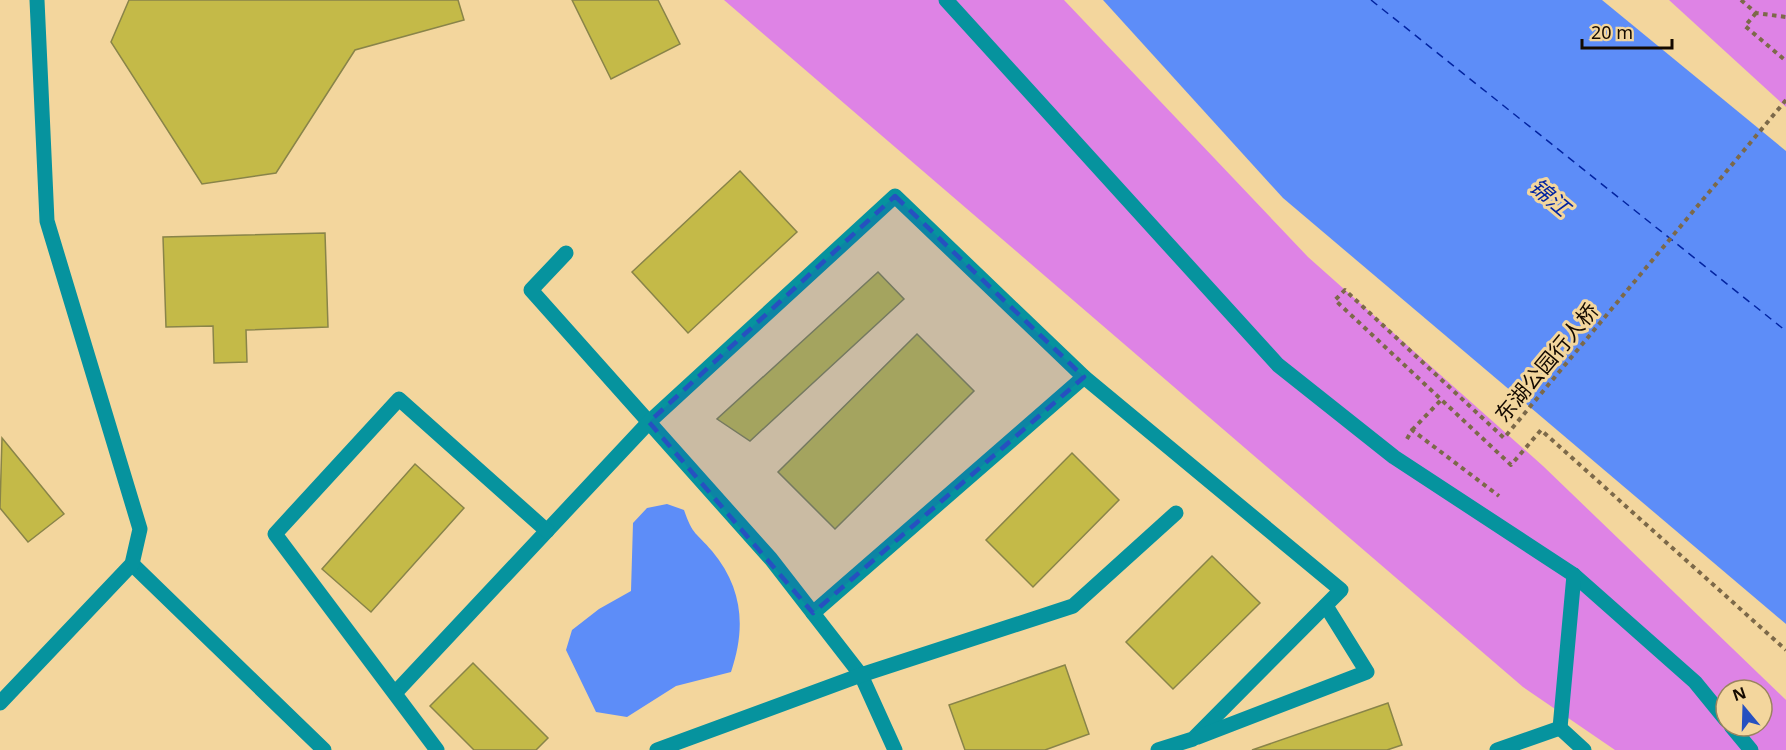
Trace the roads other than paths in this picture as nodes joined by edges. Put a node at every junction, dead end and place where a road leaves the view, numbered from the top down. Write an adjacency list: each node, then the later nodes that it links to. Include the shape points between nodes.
1 (37, 0): 8 (street, via 47,221 140,529)
2 (946, 0): 9 (street, via 1278,365 1394,457)
3 (566, 253): 5 (street, via 531,290)
4 (1084, 377): 5 (street, via 895,196); 10 (street, via 1341,591); 11 (street)
5 (649, 422): 7 (street); 11 (street, via 771,559)
6 (1176, 513): 12 (street, via 1073,606)
7 (548, 531): 13 (street); 13 (street, via 399,399 275,534)
8 (132, 564): 14 (street); 19 (street)
9 (1574, 575): 15 (street, via 1695,682); 16 (street)
10 (1326, 606): 18 (street); 18 (street, via 1367,672)
11 (813, 613): 12 (street)
12 (861, 675): 21 (street); 22 (street)
13 (395, 693): 20 (street)
14 (0, 703)
15 (1714, 705)
16 (1560, 728): 24 (street); 25 (street)
17 (1741, 738): 26 (street)
18 (1193, 739): 23 (street)
19 (324, 750)
20 (437, 750)
21 (657, 750)
22 (895, 750)
23 (1158, 750)
24 (1497, 750)
25 (1584, 750)
26 (1751, 750)

